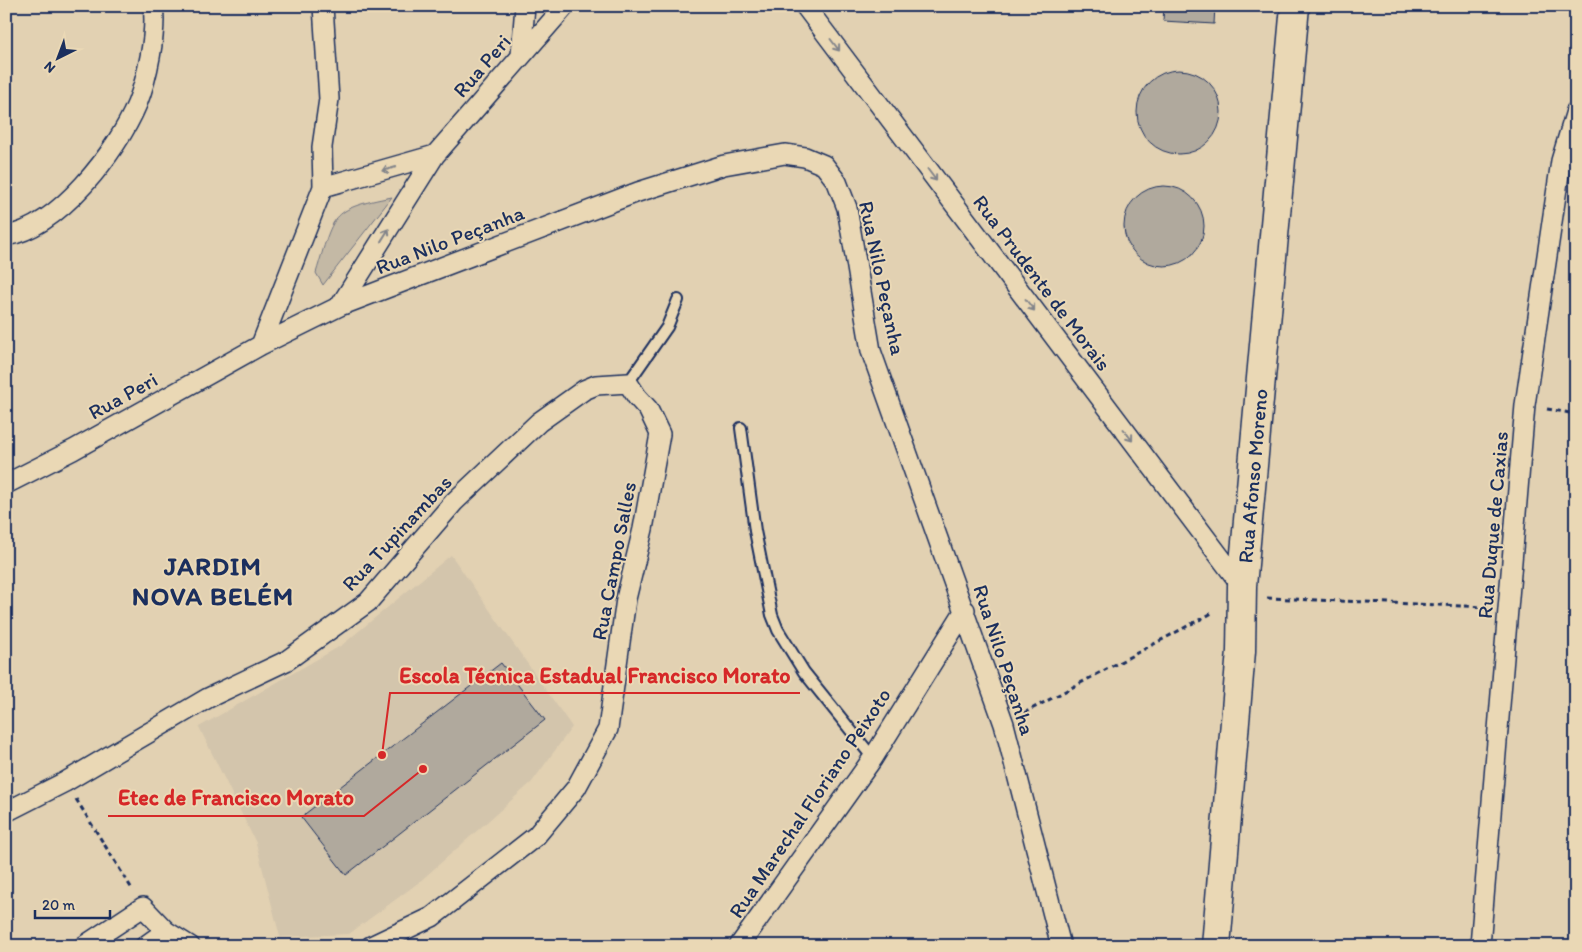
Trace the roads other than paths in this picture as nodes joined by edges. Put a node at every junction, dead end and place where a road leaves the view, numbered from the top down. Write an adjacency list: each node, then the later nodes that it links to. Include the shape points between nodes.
1 (153, 6): 11 (street, via 150,56 137,104 109,152 81,189 50,216 21,233)
2 (323, 6): 10 (street, via 329,99 322,147)
3 (525, 6): 7 (street)
4 (565, 6): 7 (street, Rua Peri)
5 (805, 6): 18 (street, Rua Prudente de Morais, one-way to 18)
6 (1295, 6): 18 (main road, Rua Afonso Moreno)
7 (521, 55): 9 (street, Rua Peri)
8 (1576, 111): 30 (street, Rua Duque de Caxias, via 1561,161 1525,405)
9 (436, 155): 10 (street, one-way to 10); 13 (street, Rua Peri, one-way to 9)
10 (324, 187): 14 (street)
11 (6, 236)
12 (678, 300): 15 (lane, via 667,327)
13 (340, 306): 14 (street, Rua Nilo Peçanha); 19 (street, Rua Nilo Peçanha, via 638,192 724,165 786,154 824,165 836,182 847,208 871,351)
14 (261, 345): 17 (street, Rua Peri)
15 (628, 383): 21 (street, Rua Tupinambas, via 596,385 584,390 538,422 454,502 368,602 286,661 208,698 65,782); 27 (street, Rua Campo Salles, via 648,409 660,434 643,529 626,599 608,729 576,788 536,836 432,918)
16 (741, 428): 20 (lane, via 755,531 778,630 804,672)
17 (6, 484)
18 (1243, 592): 29 (main road, Rua Afonso Moreno, via 1230,807)
19 (965, 610): 20 (street, Rua Marechal Floriano Peixoto); 28 (street, Rua Nilo Peçanha, via 1004,724)
20 (873, 758): 23 (street, Rua Marechal Floriano Peixoto)
21 (6, 812)
22 (166, 932): 24 (street, via 144,906); 25 (street); 26 (street)
23 (746, 942)
24 (84, 946)
25 (145, 946)
26 (190, 946)
27 (371, 946)
28 (1061, 946)
29 (1216, 946)
30 (1480, 946)

